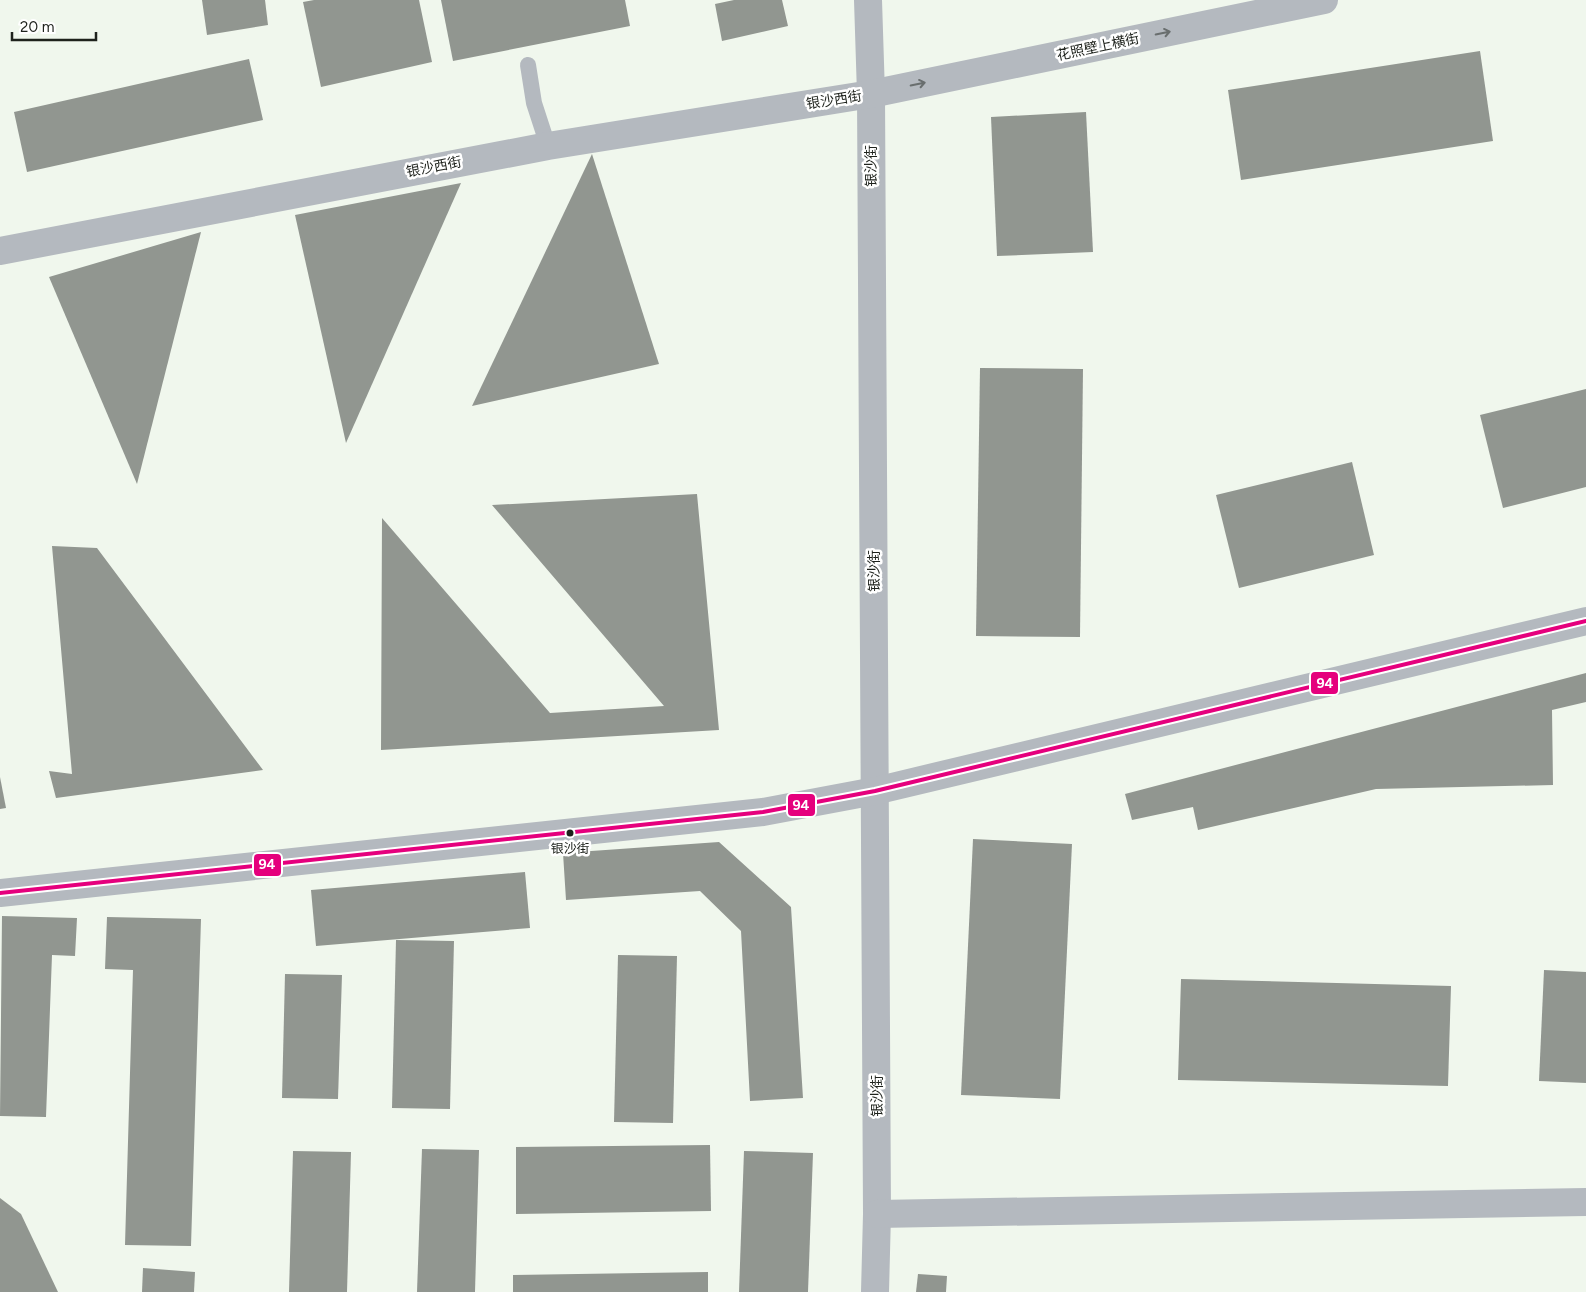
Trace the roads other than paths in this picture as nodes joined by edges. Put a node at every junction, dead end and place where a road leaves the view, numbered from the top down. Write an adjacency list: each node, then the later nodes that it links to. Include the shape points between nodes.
1 (868, 0): 4 (street, 银沙街)
2 (1324, 0): 4 (street, 花照壁上横街, one-way to 2)
3 (528, 64): 5 (lane, via 534,103)
4 (870, 94): 5 (street, 银沙西街); 8 (street, 银沙街)
5 (548, 146): 6 (street, 银沙西街)
6 (0, 250)
7 (1586, 621): 8 (street)
8 (875, 791): 9 (street, via 763,812); 11 (street, 银沙街)
9 (0, 893)
10 (1586, 1202): 11 (street)
11 (877, 1214): 12 (street, 银沙街)
12 (875, 1292)

